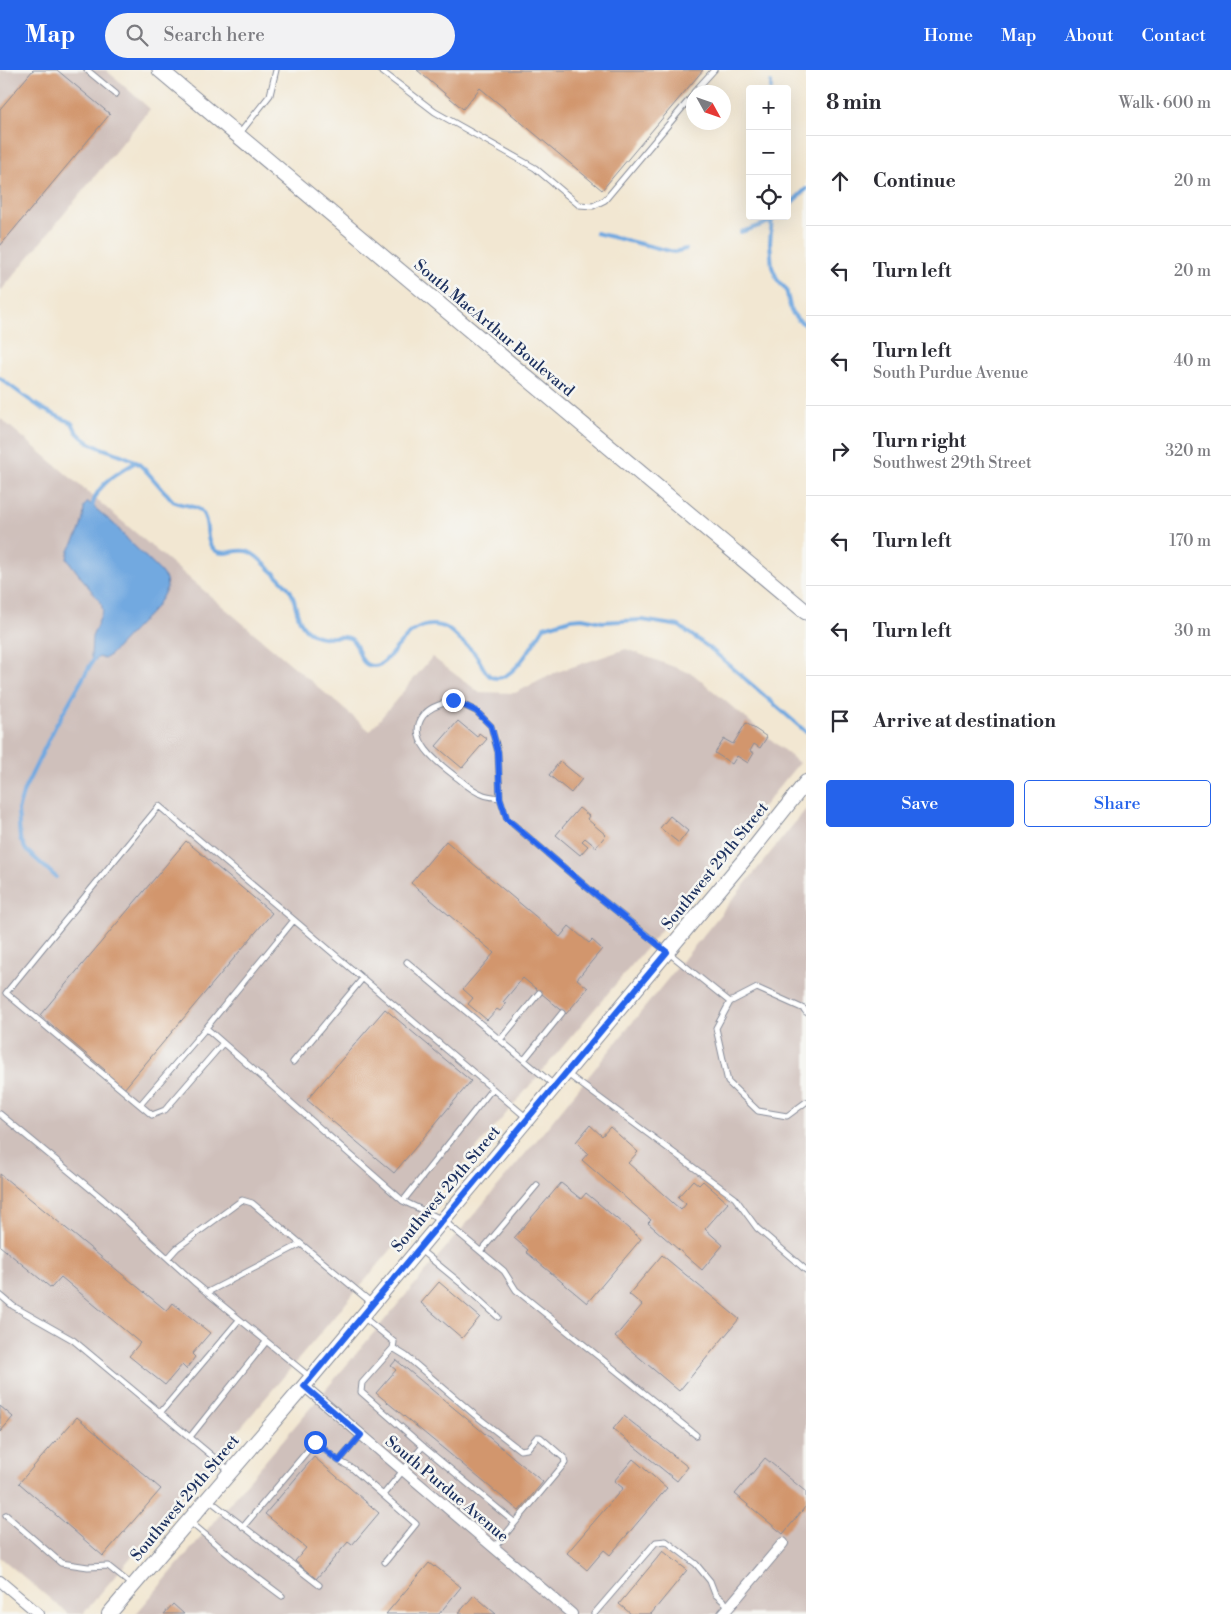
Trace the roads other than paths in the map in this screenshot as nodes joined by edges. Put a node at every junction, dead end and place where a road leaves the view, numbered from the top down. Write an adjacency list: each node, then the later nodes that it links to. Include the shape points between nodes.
1 (87, 70): 7 (lane)
2 (160, 70): 9 (main road, South MacArthur Boulevard)
3 (276, 70): 9 (lane, via 270,95)
4 (380, 70): 8 (lane, via 435,112 535,168 579,205 593,206 605,200)
5 (714, 70): 6 (lane)
6 (701, 85)
7 (116, 94)
8 (686, 103)
9 (238, 136): 10 (main road, South MacArthur Boulevard)
10 (806, 612)
11 (806, 782): 14 (street, Southwest 29th Street)
12 (500, 798): 12 (lane, via 498,752 491,726 476,711 453,700 432,708 423,716 418,731 424,748 437,763 469,786 483,795); 14 (lane, via 507,819)
13 (294, 920): 16 (lane); 21 (lane); 30 (lane, via 159,806 6,993)
14 (667, 952): 18 (lane); 26 (street, Southwest 29th Street)
15 (407, 962): 22 (lane)
16 (363, 978): 25 (lane); 28 (lane)
17 (539, 994): 22 (lane)
18 (730, 1002): 19 (lane, via 757,988); 29 (lane, via 716,1028 728,1082 758,1111 787,1116)
19 (806, 1012)
20 (562, 1013): 24 (lane)
21 (206, 1028): 23 (lane); 30 (lane)
22 (500, 1040): 24 (lane)
23 (223, 1043): 30 (lane, via 165,1110 152,1115); 34 (lane)
24 (524, 1060): 27 (lane)
25 (293, 1062)
26 (566, 1073): 27 (street, Southwest 29th Street); 40 (lane, via 735,1198 757,1228)
27 (555, 1086): 32 (street, Southwest 29th Street)
28 (492, 1089): 32 (lane); 34 (lane)
29 (806, 1102)
30 (140, 1105)
31 (0, 1114): 39 (lane)
32 (527, 1119): 35 (street, Southwest 29th Street)
33 (537, 1185): 38 (lane)
34 (403, 1201): 35 (lane)
35 (443, 1220): 37 (street, Southwest 29th Street); 38 (lane)
36 (300, 1244): 39 (lane, via 252,1203 242,1200); 41 (lane); 43 (lane)
37 (419, 1248): 43 (street, Southwest 29th Street); 45 (lane)
38 (481, 1252): 52 (lane, via 504,1271 516,1290)
39 (168, 1258): 41 (lane)
40 (806, 1270)
41 (208, 1292): 46 (lane)
42 (0, 1294): 50 (lane, via 13,1306 73,1340)
43 (372, 1304): 44 (street, Southwest 29th Street)
44 (362, 1316): 48 (lane, via 394,1342); 49 (street, Southwest 29th Street)
45 (498, 1317)
46 (240, 1320): 47 (lane); 50 (lane)
47 (266, 1342): 49 (lane); 53 (lane)
48 (393, 1348): 54 (lane, via 362,1383 361,1392); 62 (lane, via 520,1450 527,1450 536,1437 540,1437 564,1458 565,1463)
49 (307, 1382): 51 (street, South Purdue Avenue); 57 (street, Southwest 29th Street)
50 (160, 1413): 53 (lane)
51 (361, 1435): 55 (lane); 56 (street, South Purdue Avenue)
52 (696, 1435)
53 (190, 1437): 57 (lane)
54 (422, 1446): 56 (lane); 62 (lane)
55 (339, 1461): 58 (lane); 63 (lane, via 315,1442)
56 (403, 1471): 58 (lane); 65 (street, South Purdue Avenue)
57 (231, 1472): 59 (street, Southwest 29th Street)
58 (383, 1495): 66 (lane, via 416,1524)
59 (208, 1498): 61 (street, Southwest 29th Street); 63 (lane)
60 (6, 1515): 69 (lane, via 61,1563 108,1566)
61 (188, 1521): 69 (street, Southwest 29th Street); 70 (lane)
62 (514, 1522): 65 (lane)
63 (243, 1527): 68 (lane)
64 (783, 1543): 71 (street)
65 (494, 1548): 74 (street, South Purdue Avenue)
66 (385, 1562)
67 (0, 1580): 72 (street)
68 (319, 1585)
69 (133, 1586): 73 (street, Southwest 29th Street)
70 (282, 1596)
71 (727, 1610): 75 (lane, via 696,1564 666,1541 656,1542)
72 (39, 1614)
73 (109, 1614)
74 (570, 1614)
75 (594, 1614)

